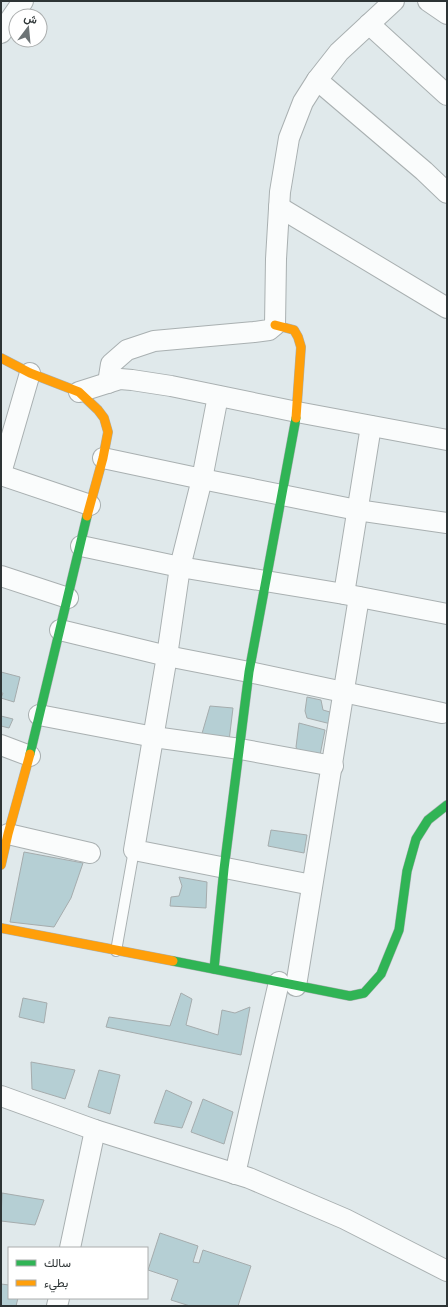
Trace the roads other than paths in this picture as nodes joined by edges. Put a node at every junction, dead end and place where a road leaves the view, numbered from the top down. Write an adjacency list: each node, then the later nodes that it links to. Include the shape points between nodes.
1 (394, 1): 5 (street)
2 (428, 1): 3 (street)
3 (447, 14)
4 (8, 18): 6 (street)
5 (369, 24): 7 (street, via 339,52); 8 (street)
6 (1, 33)
7 (317, 80): 9 (street); 10 (street, via 303,102 289,138)
8 (447, 95)
9 (447, 193)
10 (279, 207): 11 (street); 12 (street)
11 (447, 308)
12 (275, 325): 15 (street, via 269,330 254,332 154,341 127,350 111,364); 18 (street, via 294,330 298,336 300,347)
13 (1, 358): 14 (street)
14 (30, 374): 16 (street); 22 (street)
15 (108, 383): 16 (street); 17 (street, via 120,379 132,380)
16 (79, 392): 21 (street, via 104,418 108,432)
17 (218, 396): 18 (street); 23 (street)
18 (297, 412): 19 (street); 24 (street)
19 (371, 426): 20 (street); 26 (street)
20 (447, 440)
21 (103, 458): 23 (street); 25 (street)
22 (1, 474): 25 (street)
23 (202, 479): 24 (street); 29 (street)
24 (281, 495): 26 (street); 31 (street)
25 (90, 505): 28 (street)
26 (357, 510): 27 (street); 32 (street)
27 (447, 523)
28 (81, 546): 29 (street); 33 (street)
29 (180, 566): 31 (street); 36 (street)
30 (1, 576): 33 (street)
31 (266, 582): 32 (street); 37 (street)
32 (351, 596): 34 (street); 38 (street)
33 (68, 598): 35 (street)
34 (447, 614)
35 (60, 630): 36 (street); 40 (street)
36 (167, 656): 37 (street); 41 (street)
37 (249, 672): 38 (street); 43 (street)
38 (345, 693): 39 (street); 45 (street)
39 (442, 713)
40 (38, 715): 41 (street); 44 (street)
41 (154, 737): 43 (street); 48 (street)
42 (1, 745): 44 (street)
43 (240, 749): 45 (street); 51 (street)
44 (30, 756): 47 (street)
45 (333, 766): 52 (street)
46 (447, 805): 56 (street, via 428,820 416,839 407,871 399,930 381,974 364,993 350,996)
47 (8, 834): 49 (street); 50 (street)
48 (134, 850): 51 (street); 54 (lane)
49 (90, 854)
50 (1, 865)
51 (224, 869): 52 (street); 55 (street)
52 (312, 885): 56 (street)
53 (1, 928): 54 (street)
54 (116, 951): 55 (street)
55 (214, 969): 56 (street)
56 (288, 984): 59 (street)
57 (1, 1096): 58 (street)
58 (95, 1130): 59 (street); 60 (street)
59 (235, 1174): 61 (street, via 345,1219)
60 (70, 1247)
61 (447, 1271)

